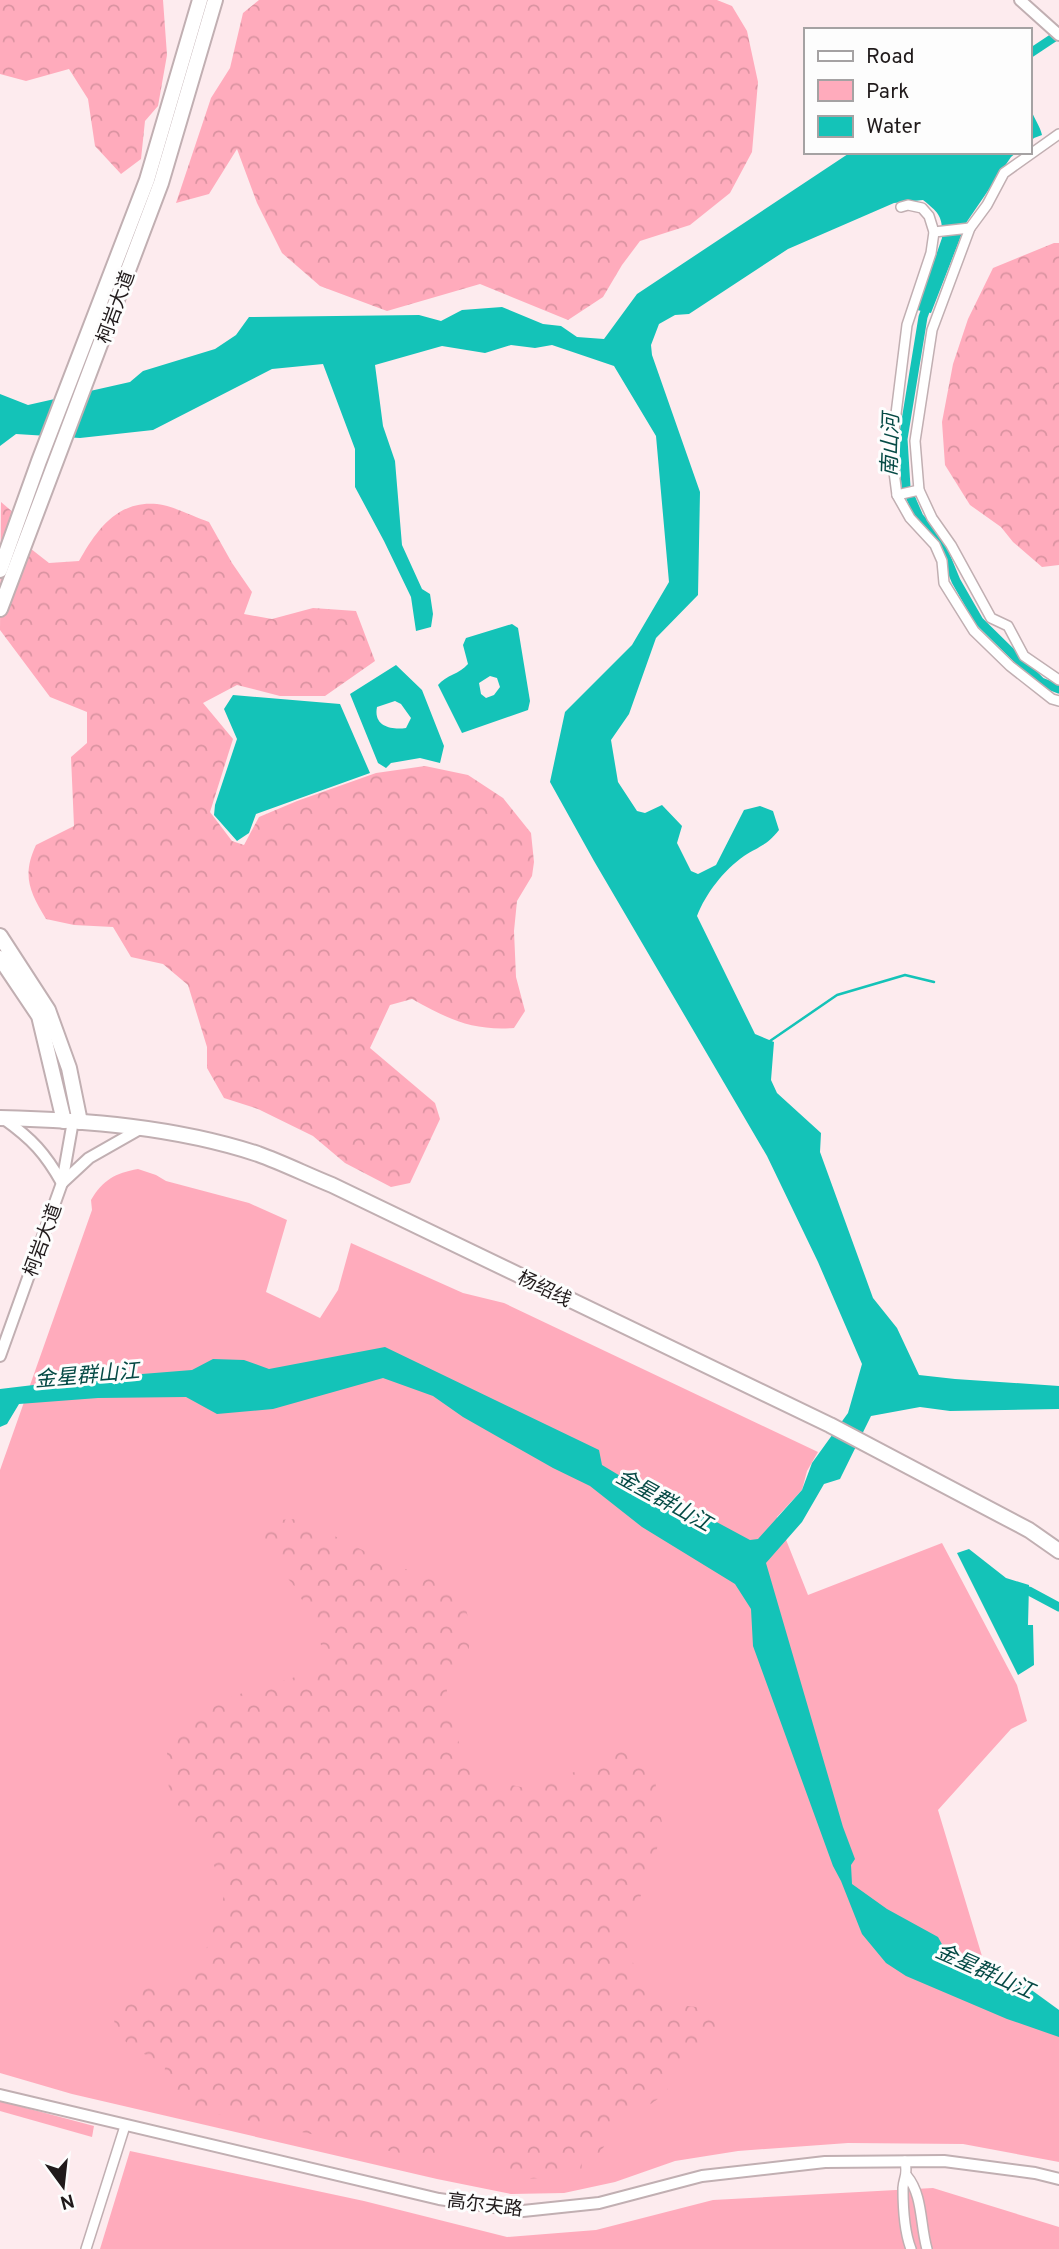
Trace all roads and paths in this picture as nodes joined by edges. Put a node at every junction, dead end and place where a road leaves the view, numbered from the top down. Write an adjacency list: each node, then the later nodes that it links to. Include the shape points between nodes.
1 (200, 0): 13 (main road, 柯岩大道, via 147,180)
2 (215, 0): 14 (main road, 柯岩大道, via 161,183)
3 (1020, 0): 4 (street)
4 (1056, 30)
5 (1059, 134): 7 (street)
6 (1030, 154): 9 (street, via 1003,173)
7 (1031, 154)
8 (901, 207): 10 (street, via 922,208)
9 (970, 228): 10 (street); 11 (street, via 932,330 915,441)
10 (934, 232): 12 (street, via 907,326 893,438)
11 (919, 490): 12 (street); 15 (street, via 991,618 1008,626)
12 (897, 495): 16 (street, via 935,545 944,583 974,631)
13 (0, 570)
14 (0, 609)
15 (1024, 656): 16 (street); 17 (street)
16 (1010, 666): 18 (street)
17 (1059, 680)
18 (1059, 701)
19 (0, 936): 22 (main road, 柯岩大道, via 48,1010 69,1068)
20 (0, 958): 22 (main road, 柯岩大道, via 39,1016)
21 (2, 1119): 22 (main road, 杨绍线); 24 (street, via 29,1136 47,1155)
22 (72, 1122): 23 (main road, 杨绍线); 24 (street, 柯岩大道)
23 (140, 1129): 24 (street, via 89,1158); 26 (main road, 杨绍线, via 191,1136 258,1155 332,1185 830,1425 1029,1530)
24 (62, 1183): 25 (street, 柯岩大道)
25 (0, 1356)
26 (1059, 1551)
27 (0, 2095): 28 (street, 高尔夫路)
28 (125, 2126): 29 (street, 高尔夫路, via 439,2199 523,2211 599,2203 702,2176 825,2162); 32 (street)
29 (905, 2161): 30 (street); 31 (street, 高尔夫路, via 944,2161)
30 (908, 2176): 33 (street, via 903,2184); 34 (street, via 916,2186)
31 (1059, 2179)
32 (86, 2249)
33 (911, 2249)
34 (926, 2249)

